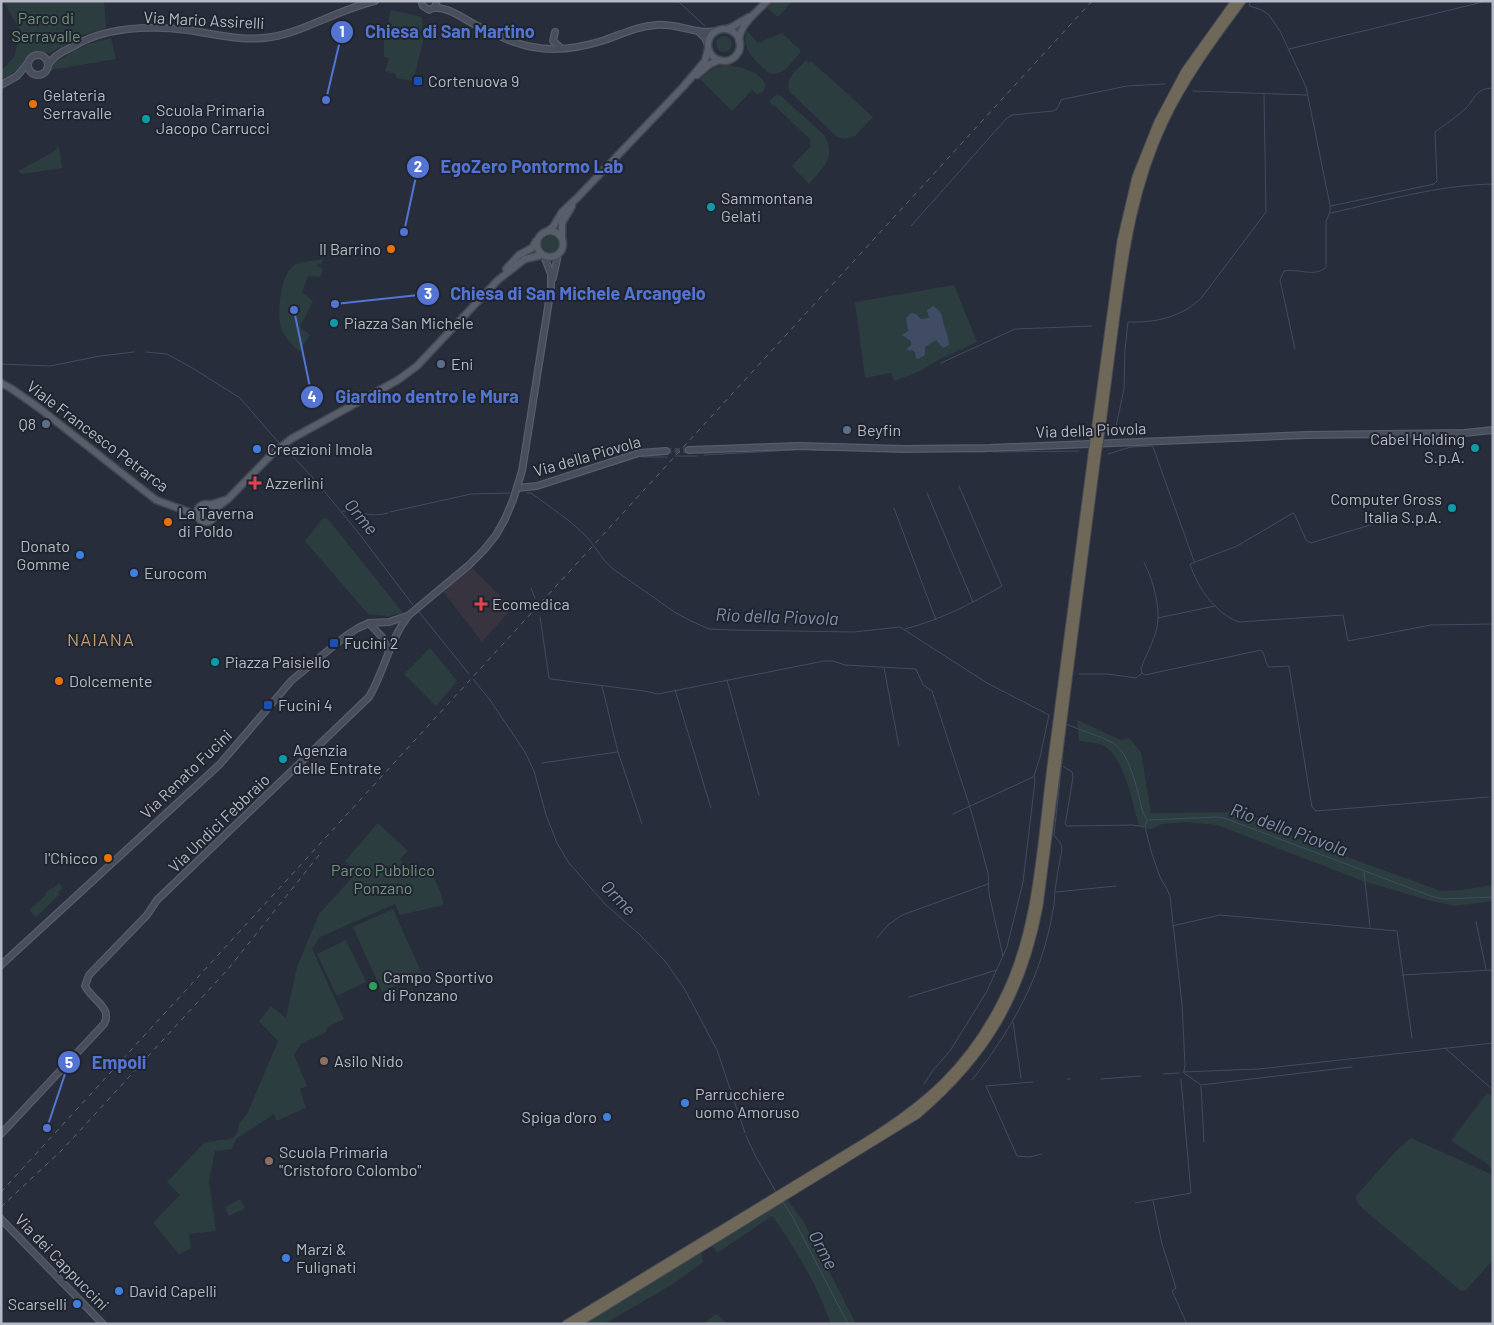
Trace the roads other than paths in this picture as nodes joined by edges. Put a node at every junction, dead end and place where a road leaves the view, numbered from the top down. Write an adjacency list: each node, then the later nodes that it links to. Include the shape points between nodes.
1 (375, 1): 18 (main road, Via Mario Assirelli, via 273,37 243,38 179,29 140,29 97,35)
2 (414, 1): 7 (main road)
3 (438, 1): 8 (main road); 9 (main road)
4 (767, 1): 10 (main road)
5 (1242, 1): 37 (highway, via 1180,91 1145,169 1126,243)
6 (1234, 2): 37 (highway, via 1185,71 1158,122 1136,177 1120,241)
7 (422, 3): 8 (main road, via 426,10)
8 (434, 8): 9 (main road)
9 (448, 10): 17 (main road, via 514,42 534,48)
10 (756, 12): 11 (main road); 15 (main road, via 742,31)
11 (726, 29): 13 (main road); 15 (main road, via 735,33)
12 (698, 31): 13 (main road); 16 (main road); 17 (main road, via 674,25 648,26 589,44)
13 (716, 31): 16 (main road, via 710,37)
14 (555, 32): 17 (main road, via 554,42)
15 (740, 42): 20 (main road, via 735,56)
16 (708, 47): 20 (main road); 26 (main road, via 704,61)
17 (563, 48)
18 (59, 54): 19 (main road); 22 (main road)
19 (43, 57): 21 (main road, via 34,56); 22 (main road)
20 (720, 60): 26 (main road, via 710,64)
21 (29, 63): 23 (main road); 24 (main road)
22 (48, 65): 23 (main road, via 42,74)
23 (33, 73): 24 (main road)
24 (17, 76): 25 (main road)
25 (1, 86)
26 (683, 87): 27 (main road)
27 (578, 197): 28 (main road); 30 (main road, via 564,219)
28 (549, 230): 29 (main road); 30 (main road)
29 (537, 239): 31 (main road, via 537,248); 33 (main road, via 532,248 513,260)
30 (562, 239): 32 (main road)
31 (543, 255): 32 (main road); 33 (main road, via 525,258); 34 (main road, via 550,274)
32 (558, 255): 34 (main road)
33 (498, 280): 41 (main road, via 416,366 398,380 291,439)
34 (550, 288): 40 (main road)
35 (1, 383): 44 (main road, Viale Francesco Petrarca, via 23,395 148,495 162,504)
36 (1493, 430): 38 (main road, Via della Piovola, via 988,448 800,446)
37 (1098, 432): 53 (highway, bridge, via 1028,932 1022,956 995,1016 977,1044 926,1100)
38 (689, 450)
39 (666, 451): 40 (main road, Via della Piovola, via 639,453 537,486)
40 (517, 488): 47 (main road, via 505,519 484,550)
41 (228, 499): 42 (main road); 45 (main road)
42 (209, 505): 43 (main road); 45 (main road)
43 (200, 506): 44 (main road, Viale Francesco Petrarca); 46 (main road)
44 (179, 508): 46 (main road, Viale Francesco Petrarca)
45 (214, 510): 46 (main road, via 210,521)
46 (198, 516)
47 (409, 615): 48 (main road, Via Renato Fucini, via 389,622); 49 (main road, Via Undici Febbraio)
48 (369, 623): 49 (main road, via 382,637); 50 (main road, Via Renato Fucini, via 346,635 292,680 220,764)
49 (388, 650): 51 (main road, Via Undici Febbraio, via 384,668 369,697 157,900 147,915 89,975 85,986 106,1012 107,1019)
50 (1, 965)
51 (1, 1134)
52 (1, 1219): 54 (main road, Via dei Cappuccini)
53 (694, 1249): 55 (highway); 56 (highway)
54 (104, 1324)
55 (566, 1324)
56 (577, 1324)

